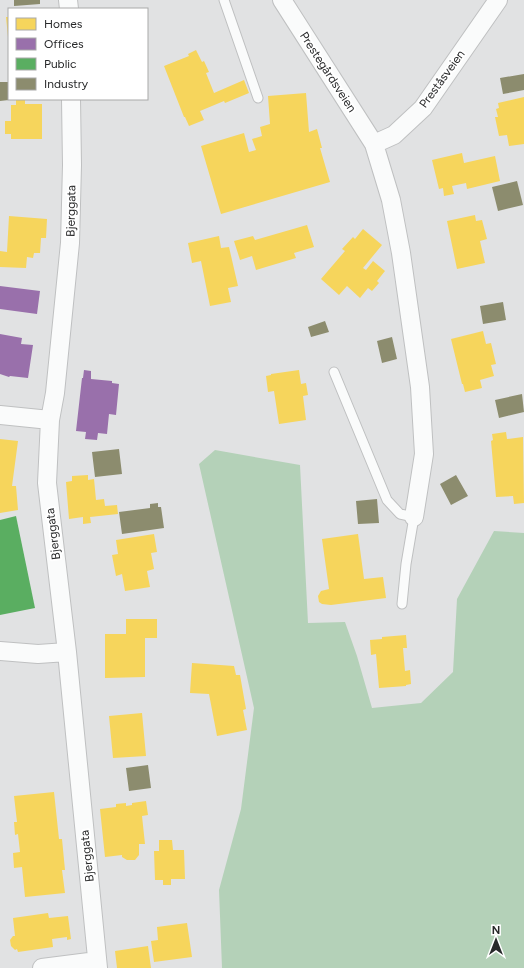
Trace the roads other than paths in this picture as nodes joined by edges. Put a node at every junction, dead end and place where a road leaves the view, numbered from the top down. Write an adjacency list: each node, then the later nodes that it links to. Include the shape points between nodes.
1 (224, 0): 4 (lane)
2 (282, 0): 6 (street, Prestegårdsveien)
3 (498, 0): 6 (street, Preståsveien, via 423,108 394,135)
4 (258, 98)
5 (71, 100): 9 (street, Bjerggata, via 70,243)
6 (374, 144): 10 (street, Prestegårdsveien, via 391,200 420,387 424,454)
7 (334, 372): 10 (lane, via 387,500 400,514)
8 (0, 414): 9 (street)
9 (50, 420): 13 (street, Bjerggata, via 47,483)
10 (414, 517): 11 (lane)
11 (402, 604)
12 (0, 651): 13 (street, via 38,654)
13 (67, 652): 14 (street, Bjerggata)
14 (98, 964): 15 (street)
15 (46, 968)

